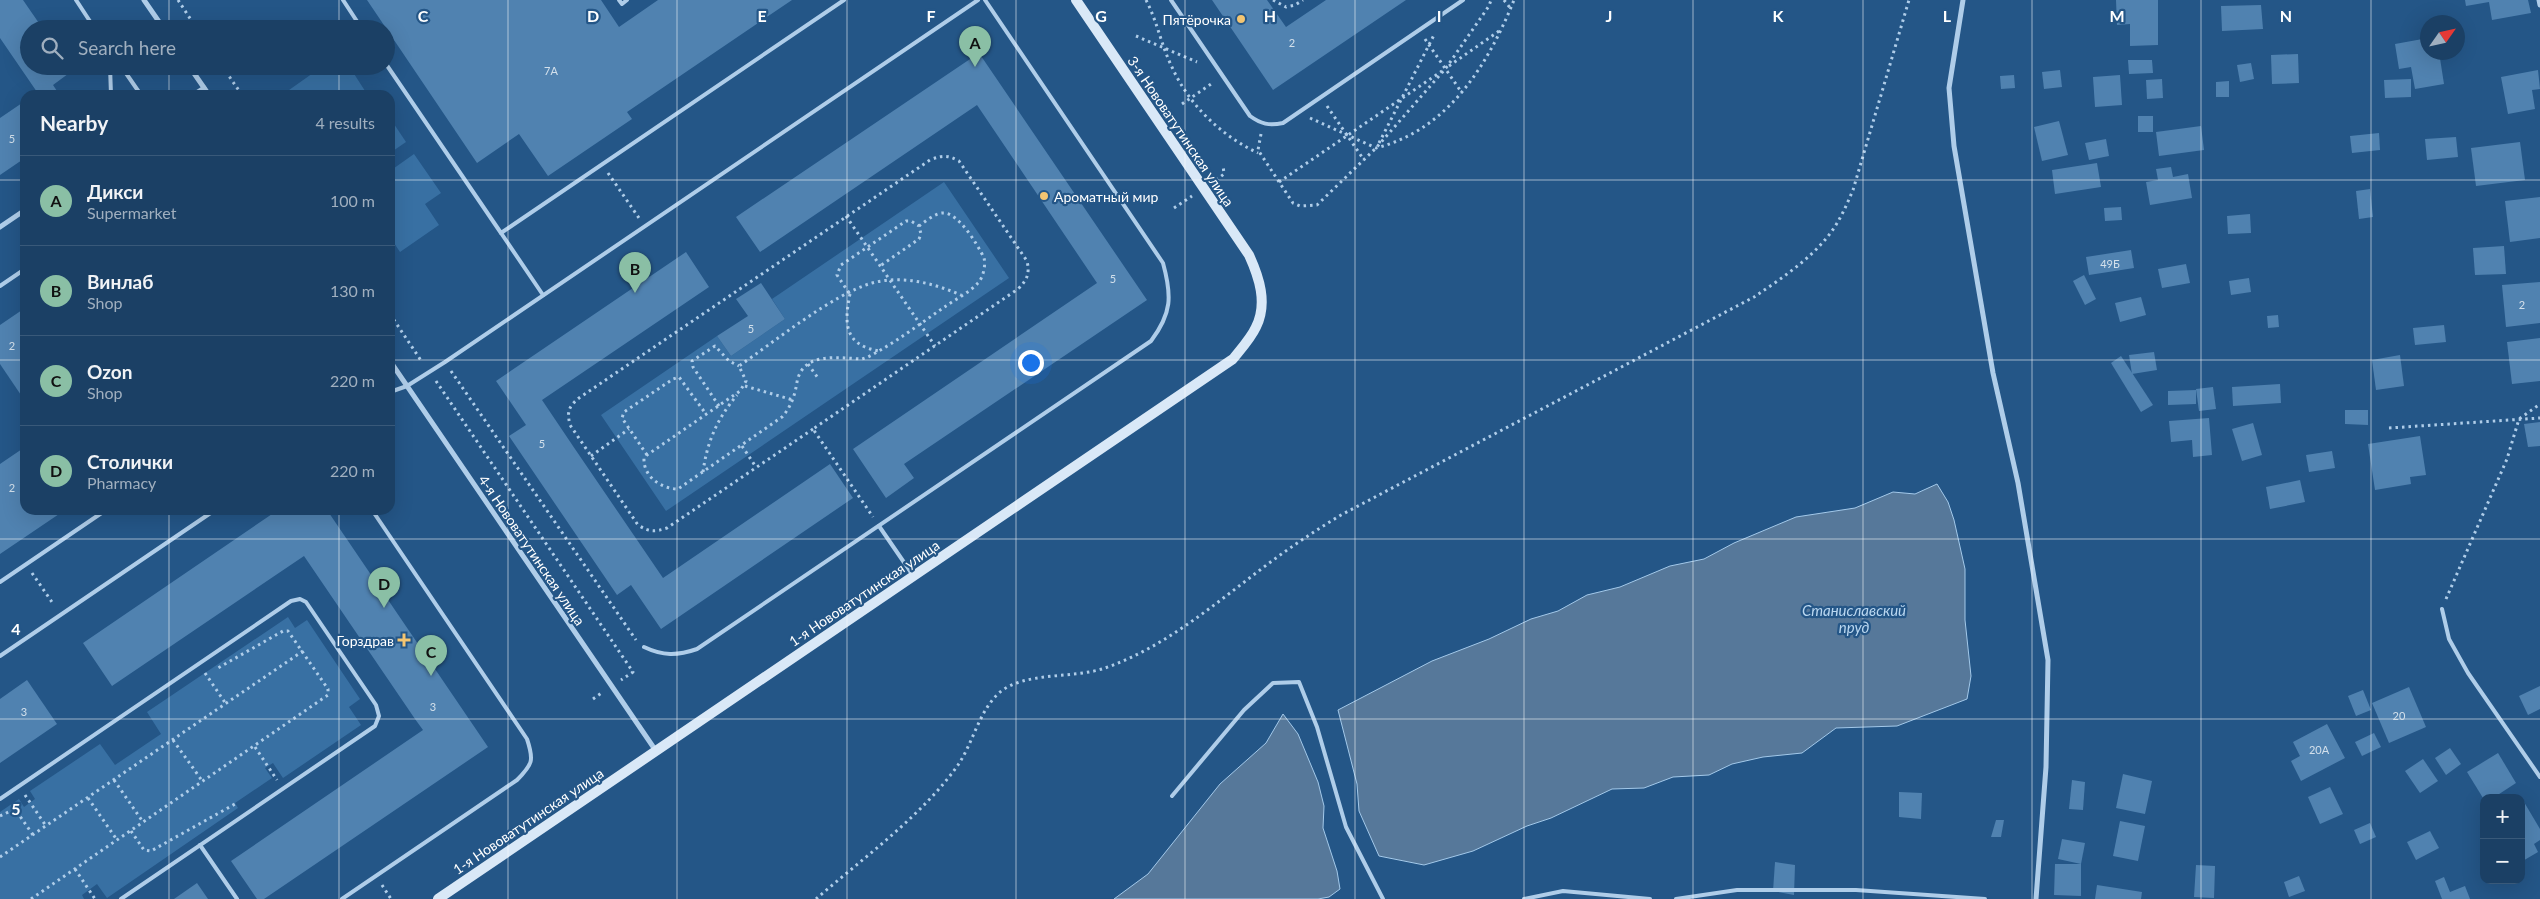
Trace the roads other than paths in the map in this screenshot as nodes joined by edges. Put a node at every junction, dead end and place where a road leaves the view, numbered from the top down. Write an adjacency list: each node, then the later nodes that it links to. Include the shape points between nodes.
1 (76, 0): 15 (lane)
2 (144, 0): 16 (street)
3 (343, 0): 17 (lane)
4 (619, 0): 5 (lane, via 622,4)
5 (627, 0)
6 (844, 0): 28 (lane)
7 (978, 0): 32 (lane)
8 (985, 0): 39 (lane, via 1163,262 1170,296 1168,312 1163,325 1150,341)
9 (1076, 0): 30 (street, 3-я Нововатутинская улица, via 1249,255)
10 (1171, 0): 11 (lane, via 1250,116 1272,125 1283,123)
11 (1463, 0)
12 (1963, 0): 59 (street, via 1949,88 1954,146 2048,660 2046,767)
13 (2540, 0): 14 (street)
14 (2540, 5)
15 (90, 20)
16 (158, 20)
17 (356, 20)
18 (110, 75): 23 (lane)
19 (127, 75): 24 (lane)
20 (195, 75): 22 (street)
21 (393, 75): 28 (lane)
22 (204, 88): 25 (street)
23 (111, 90)
24 (137, 90)
25 (201, 90)
26 (20, 213): 27 (street)
27 (0, 227)
28 (501, 233): 32 (lane)
29 (20, 272): 31 (lane)
30 (1260, 281): 40 (street, 1-я Нововатутинская улица, via 1261,308 1256,327 1233,359)
31 (0, 286)
32 (543, 295): 34 (lane)
33 (395, 368): 34 (street, 4-я Нововатутинская улица)
34 (407, 386): 35 (lane); 45 (street, 4-я Нововатутинская улица)
35 (395, 390)
36 (99, 515): 41 (lane)
37 (207, 515): 44 (lane)
38 (375, 515): 52 (lane, via 527,739 532,754 530,768 517,780)
39 (879, 526): 40 (lane); 43 (lane, via 697,649 682,655 661,655)
40 (913, 576): 45 (street, 1-я Нововатутинская улица)
41 (0, 582)
42 (2442, 609): 46 (lane, via 2449,639 2468,673)
43 (644, 647)
44 (0, 656)
45 (656, 751): 53 (street, 1-я Нововатутинская улица)
46 (2540, 777)
47 (1172, 796): 54 (lane, via 1244,710 1273,683 1299,682 1346,827)
48 (0, 799): 49 (lane, via 291,601 300,599 306,602 376,705 378,721)
49 (200, 845): 50 (lane); 51 (lane)
50 (121, 899)
51 (237, 899)
52 (342, 899)
53 (438, 899)
54 (1383, 899)
55 (1524, 899): 56 (lane, via 1564,891)
56 (1650, 899)
57 (1676, 899): 58 (lane, via 1737,890 1856,890)
58 (1985, 899)
59 (2036, 899)

